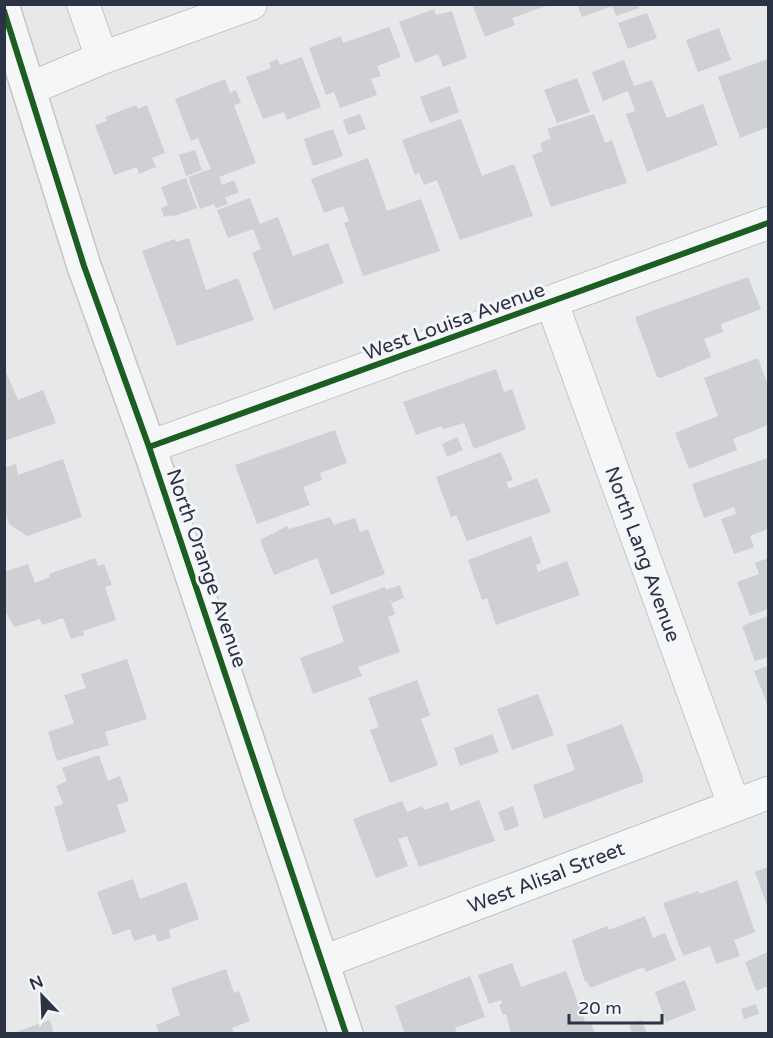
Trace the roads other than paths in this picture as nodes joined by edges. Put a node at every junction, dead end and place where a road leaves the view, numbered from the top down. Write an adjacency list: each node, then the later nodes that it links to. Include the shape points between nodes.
1 (83, 4): 4 (street)
2 (251, 4): 4 (street)
3 (4, 11): 5 (street, North Orange Avenue)
4 (102, 58): 5 (street)
5 (29, 89): 8 (street, North Orange Avenue, via 84,266)
6 (768, 223): 7 (street, West Louisa Avenue)
7 (552, 303): 8 (street, West Louisa Avenue); 10 (street, North Lang Avenue)
8 (149, 447): 11 (street, North Orange Avenue)
9 (768, 794): 10 (street, West Alisal Street)
10 (734, 805): 11 (street, West Alisal Street)
11 (323, 962): 12 (street, North Orange Avenue)
12 (346, 1034)

